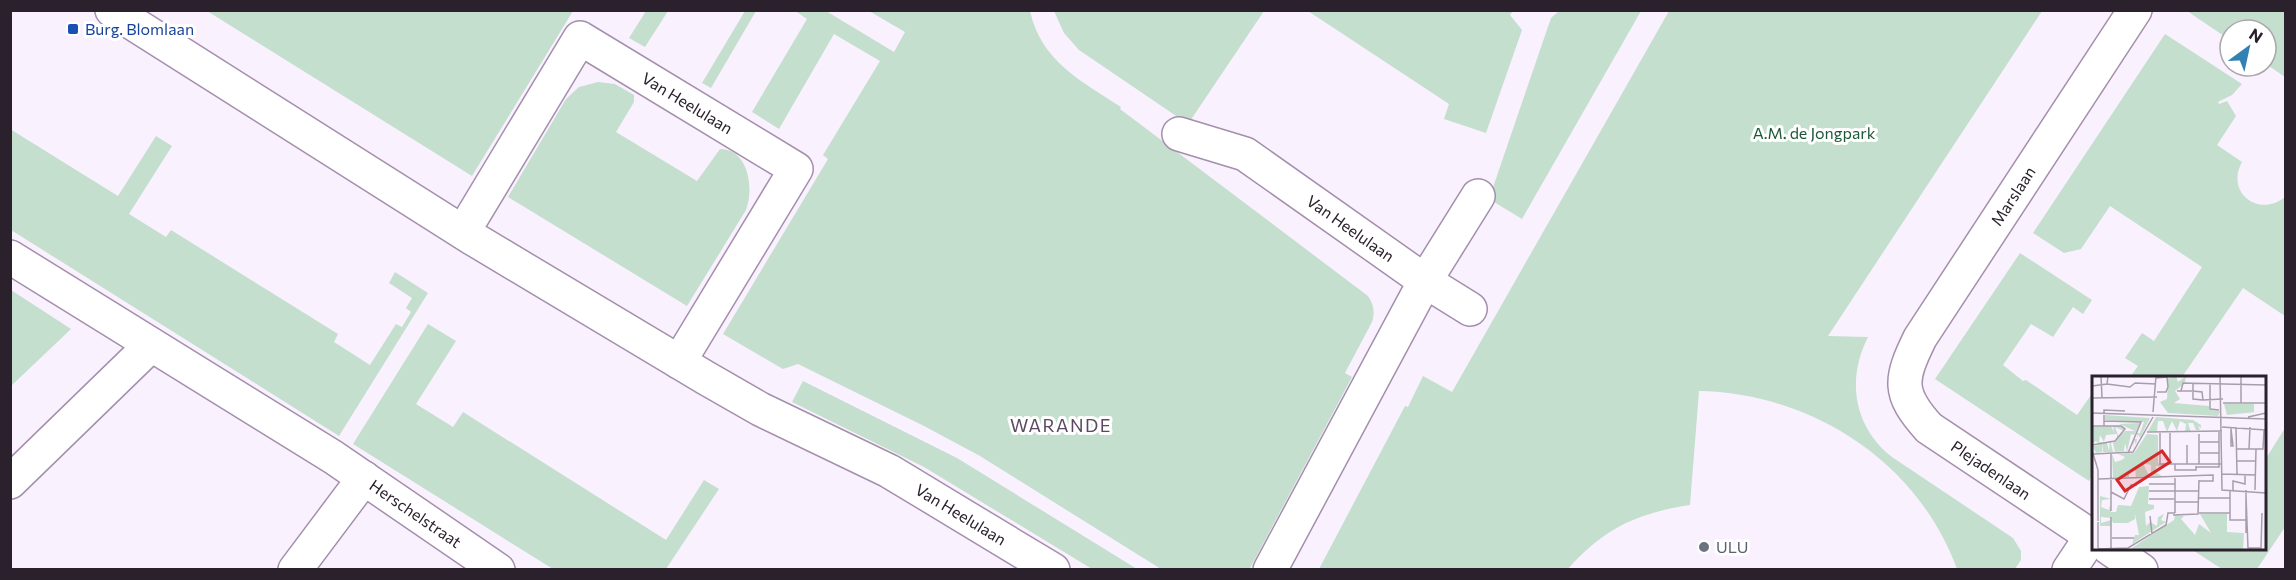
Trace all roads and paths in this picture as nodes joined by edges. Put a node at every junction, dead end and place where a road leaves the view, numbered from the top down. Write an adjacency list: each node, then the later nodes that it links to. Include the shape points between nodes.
1 (112, 10): 5 (street, Van Heelulaan)
2 (2136, 10): 11 (street, Marslaan, via 1920,338 1907,364)
3 (1179, 134): 7 (street, Van Heelulaan, via 1245,154)
4 (1478, 195): 7 (street)
5 (463, 232): 10 (street, Van Heelulaan); 10 (street, Van Heelulaan, via 580,38 796,170)
6 (10, 257): 9 (street, Herschelstraat)
7 (1425, 281): 8 (street, Van Heelulaan); 20 (street)
8 (1470, 309)
9 (151, 345): 12 (street, Herschelstraat); 13 (street)
10 (679, 362): 19 (street, Van Heelulaan, via 760,409 889,471)
11 (1903, 387): 14 (street, Plejadenlaan, via 1913,411 1929,428)
12 (364, 478): 17 (street); 18 (street, Herschelstraat)
13 (10, 482)
14 (2092, 537)
15 (2092, 547): 21 (street)
16 (2111, 550): 22 (street, Plejadenlaan)
17 (295, 570)
18 (498, 570)
19 (1053, 570)
20 (1270, 570)
21 (2069, 570)
22 (2141, 570)

